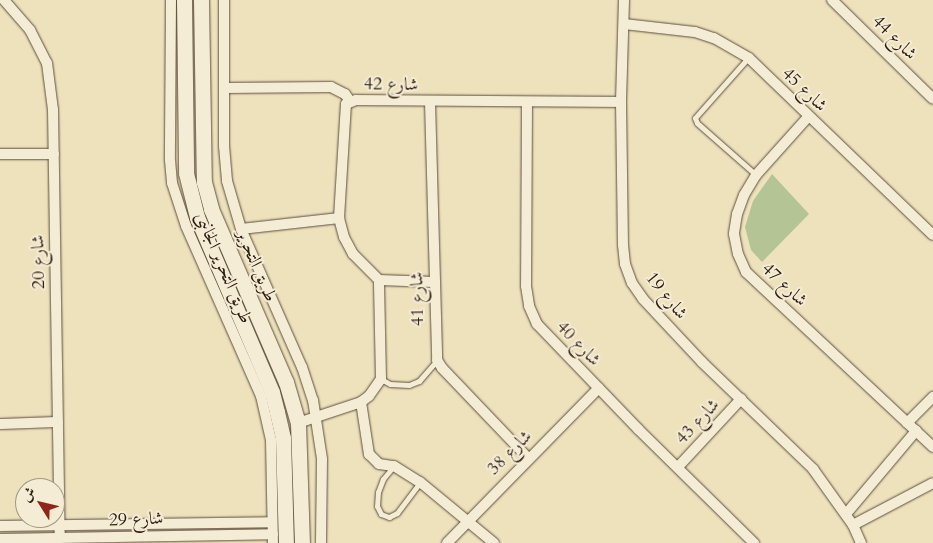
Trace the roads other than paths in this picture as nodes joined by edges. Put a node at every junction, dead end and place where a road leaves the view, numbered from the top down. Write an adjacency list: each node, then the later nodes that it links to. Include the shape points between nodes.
1 (4, 0): 24 (street, شارع 20, via 30,30 46,63 54,110)
2 (171, 0): 20 (street, طريق التحرير الجانبى)
3 (184, 0): 9 (street, طريق التحرير)
4 (201, 0): 10 (street, طريق التحرير)
5 (224, 0): 14 (street, طريق التحرير الجانبى)
6 (624, 0): 8 (street, شارع 19)
7 (832, 0): 15 (street, شارع 44)
8 (624, 24): 11 (street, شارع 45, via 695,32 714,38); 18 (street, شارع 19)
9 (184, 38): 10 (street, via 190,46); 13 (street, طريق التحرير)
10 (201, 40): 12 (street, طريق التحرير)
11 (749, 58): 21 (street, شارع 45); 25 (lane, via 695,118)
12 (201, 74): 13 (street, via 192,72); 41 (street, طريق التحرير, via 202,168 207,196 286,382)
13 (184, 77): 22 (street, طريق التحرير)
14 (225, 88): 16 (street, via 330,87 345,94); 27 (street, طريق التحرير الجانبى, via 225,164)
15 (933, 99)
16 (350, 101): 17 (street, شارع 42); 26 (street, شارع 42, via 344,109)
17 (430, 102): 19 (street, شارع 42); 30 (street, شارع 41)
18 (622, 102): 19 (street, شارع 42); 37 (street, شارع 19, via 623,245 632,283 642,299)
19 (527, 103): 34 (street, شارع 40, via 526,286 529,306 550,340)
20 (170, 110): 22 (street); 35 (street, طريق التحرير الجانبى, via 170,160 178,204)
21 (808, 117): 25 (street, شارع 47); 28 (street, شارع 45)
22 (184, 121): 33 (street, طريق التحرير, via 186,173 197,217)
23 (0, 154): 24 (street)
24 (54, 154): 40 (street, شارع 20)
25 (756, 175): 42 (street, شارع 47, via 744,195 734,234 746,272)
26 (339, 218): 27 (street); 29 (street, شارع 42, via 353,254)
27 (241, 229): 39 (street, طريق التحرير الجانبى, via 302,367)
28 (933, 235)
29 (380, 280): 30 (street); 32 (street)
30 (434, 282): 31 (street, شارع 41)
31 (437, 360): 32 (lane, via 419,381 400,386); 46 (street)
32 (381, 379): 38 (street)
33 (266, 380): 35 (street); 65 (street, طريق التحرير, via 278,412 283,438)
34 (598, 388): 46 (street, شارع 38); 48 (street, شارع 40)
35 (261, 396): 55 (street, طريق التحرير الجانبى, via 270,440)
36 (933, 397): 42 (street)
37 (741, 399): 48 (street, شارع 43); 52 (street, شارع 19, via 813,469)
38 (361, 402): 39 (street); 47 (street, via 369,454 379,464)
39 (317, 416): 41 (street); 67 (street, طريق التحرير الجانبى, via 322,459)
40 (58, 422): 43 (street); 49 (street, شارع 20)
41 (298, 423): 66 (street, طريق التحرير)
42 (907, 423): 44 (street, شارع 47)
43 (0, 424)
44 (916, 431): 45 (street, شارع 47); 52 (street)
45 (933, 447)
46 (528, 458): 53 (street, شارع 38)
47 (394, 466): 50 (street); 50 (lane, via 383,479 378,492 377,506 381,514 389,517 397,513)
48 (678, 467): 70 (street, شارع 40)
49 (59, 478)
50 (420, 482): 53 (street)
51 (933, 483): 57 (street)
52 (846, 514): 57 (street, شارع 19)
53 (467, 521): 68 (street, شارع 38); 69 (street)
54 (157, 522): 55 (street, شارع 29); 56 (street, شارع 29); 64 (street)
55 (272, 522): 62 (street, طريق التحرير الجانبى)
56 (65, 524)
57 (853, 525): 71 (street, شارع 19)
58 (0, 526): 59 (street, شارع 29)
59 (15, 526)
60 (60, 528): 61 (street, شارع 20)
61 (60, 538): 63 (street, شارع 29); 64 (street, شارع 29)
62 (273, 538): 64 (street, شارع 29)
63 (0, 539)
64 (157, 539)
65 (286, 543)
66 (302, 543)
67 (320, 543)
68 (447, 543)
69 (494, 543)
70 (754, 543)
71 (861, 543)

